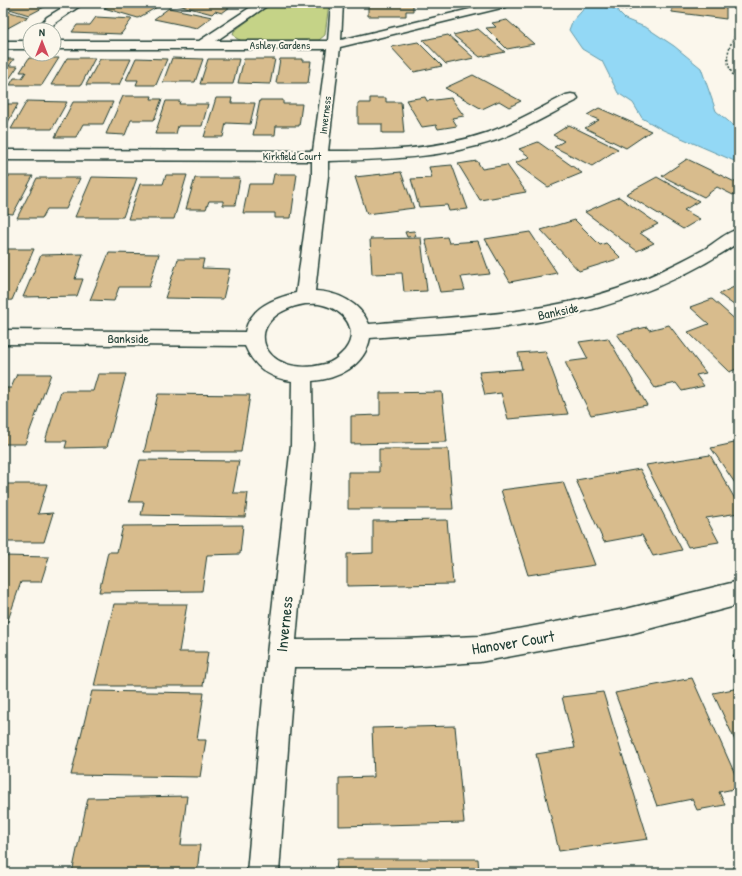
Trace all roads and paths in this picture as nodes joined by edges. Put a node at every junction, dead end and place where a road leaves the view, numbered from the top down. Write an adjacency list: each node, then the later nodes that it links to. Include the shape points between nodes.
1 (78, 3): 7 (street)
2 (266, 3): 13 (street)
3 (338, 3): 12 (street, Inverness)
4 (501, 4): 12 (street, Ashley Gardens)
5 (581, 4): 6 (path)
6 (632, 10)
7 (49, 22)
8 (739, 29): 14 (path, via 730,43 727,54 732,75)
9 (22, 44): 10 (street)
10 (3, 45)
11 (62, 45): 13 (street, Ashley Gardens)
12 (334, 45): 13 (street, Ashley Gardens); 17 (street, Inverness)
13 (200, 46)
14 (739, 83)
15 (571, 98): 17 (street, Kirkfield Court, via 508,130 481,140 408,151)
16 (3, 156): 17 (street, Kirkfield Court)
17 (320, 156): 19 (street, Inverness, via 320,176)
18 (739, 234): 20 (street, Bankside, via 715,252 665,278 605,300 536,316 499,321)
19 (305, 298): 20 (street, via 326,299 344,306 357,317); 22 (street, via 285,302 268,311 257,324)
20 (362, 332): 23 (street, via 358,348 346,362 326,372)
21 (3, 337): 22 (street, Bankside)
22 (253, 339): 23 (street, via 257,352 267,364 283,372)
23 (302, 375): 25 (street, Inverness, via 302,445)
24 (739, 593): 25 (street, Hanover Court, via 626,622 480,649)
25 (282, 654): 26 (street, Inverness)
26 (263, 873)

